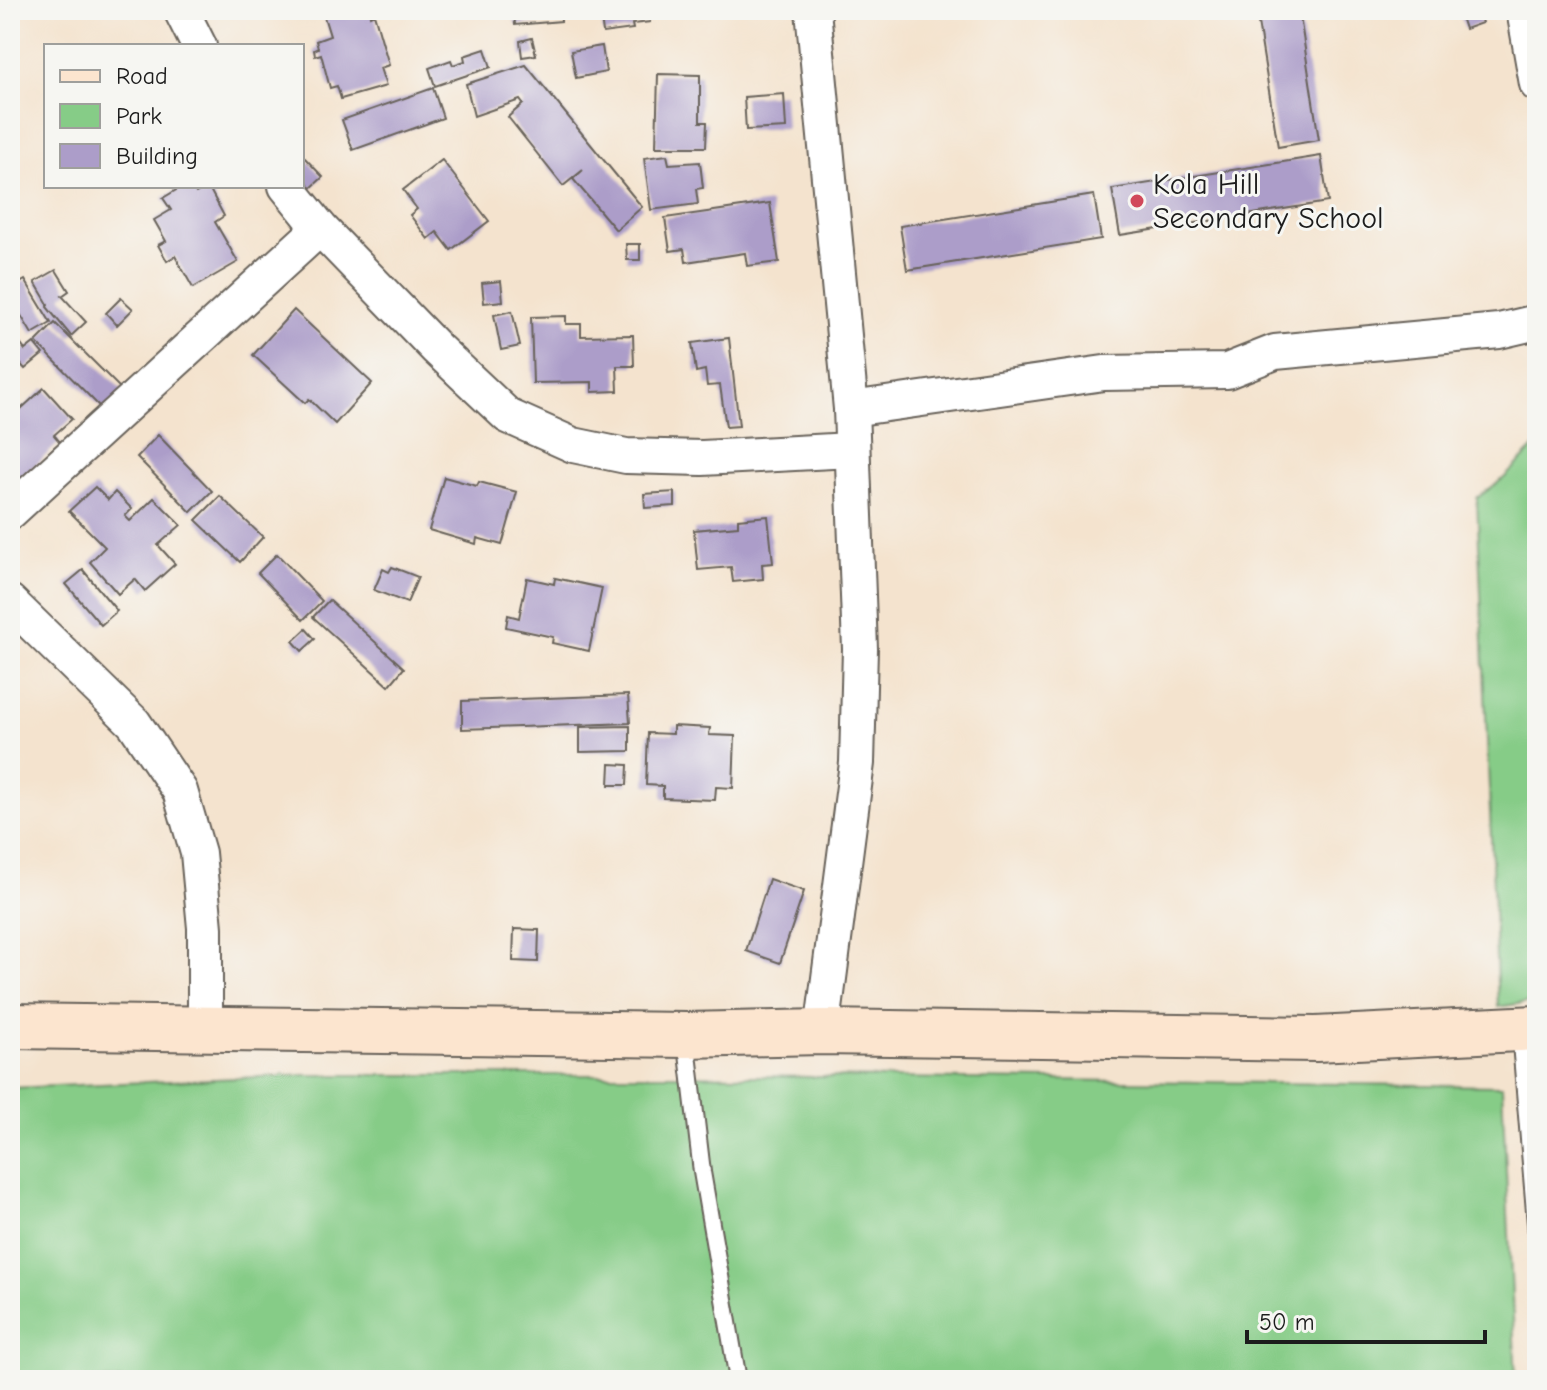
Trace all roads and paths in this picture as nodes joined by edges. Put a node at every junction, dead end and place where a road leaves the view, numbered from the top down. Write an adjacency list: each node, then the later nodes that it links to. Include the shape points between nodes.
1 (181, 10): 4 (street)
2 (813, 10): 9 (street)
3 (1524, 10): 5 (street)
4 (198, 44)
5 (1537, 84)
6 (288, 188): 7 (street)
7 (320, 228): 10 (street, via 508,416 573,445 626,456 702,458); 11 (street)
8 (1537, 322): 9 (street, via 1499,331 1275,352 1227,371 1104,373)
9 (851, 409): 10 (street)
10 (851, 450): 16 (street, via 858,566 858,736)
11 (10, 512)
12 (10, 602): 14 (street, via 134,723 180,791 200,868)
13 (10, 1026): 14 (street)
14 (205, 1029): 17 (street)
15 (1529, 1029): 16 (street, via 1316,1039); 18 (lane)
16 (822, 1032): 17 (street)
17 (686, 1035): 19 (lane, via 702,1172)
18 (1537, 1236)
19 (738, 1380)

